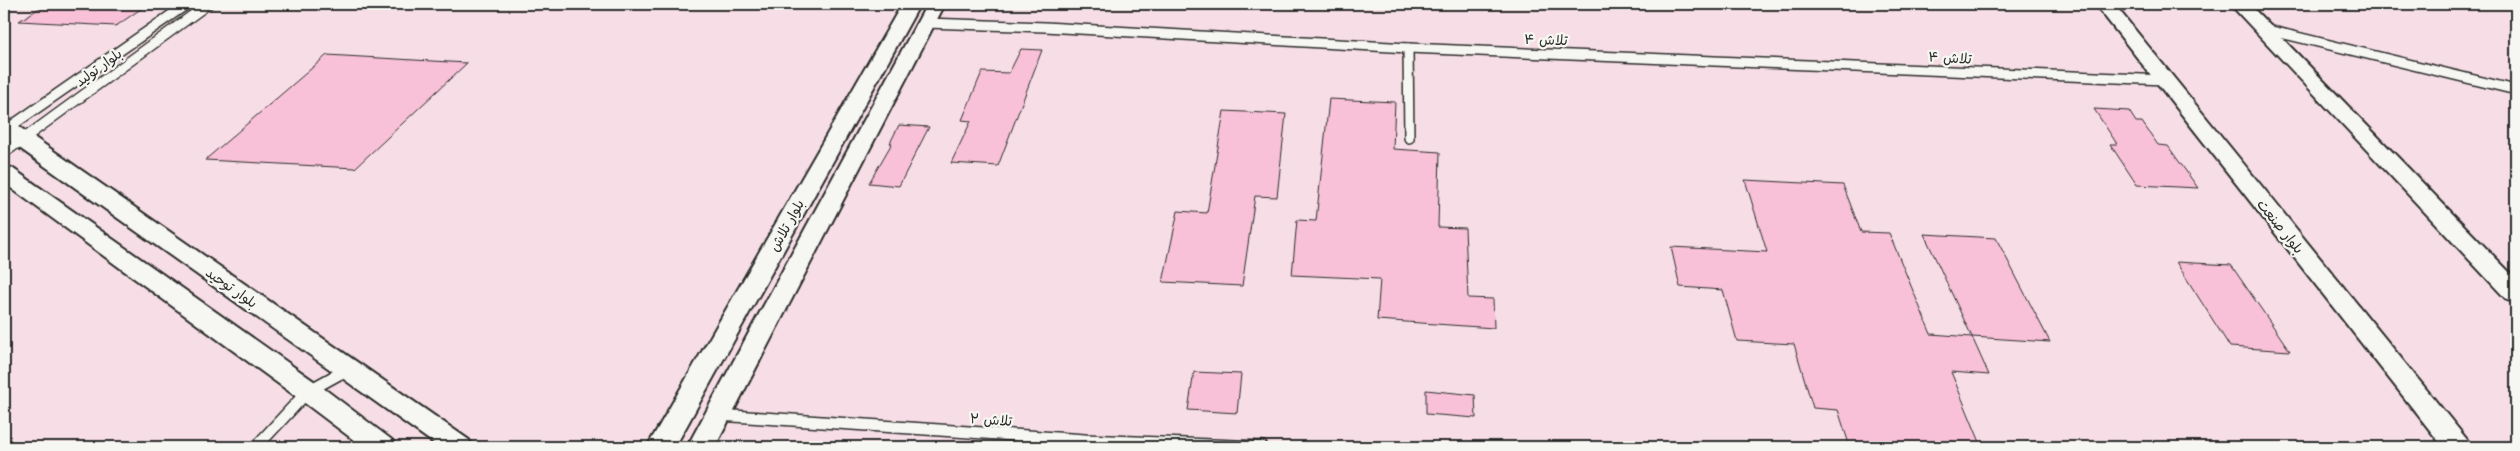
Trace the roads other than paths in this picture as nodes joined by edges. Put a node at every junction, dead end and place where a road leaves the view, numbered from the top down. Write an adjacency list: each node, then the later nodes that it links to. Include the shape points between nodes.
1 (187, 4): 11 (lane, بلوار تولید)
2 (208, 4): 11 (lane, بلوار تولید)
3 (2104, 4): 9 (street, بلوار صنعت)
4 (2240, 4): 7 (street)
5 (906, 13): 6 (street); 21 (street, بلوار تلاش)
6 (931, 14): 8 (lane, تلاش ۴, via 1045,28); 17 (street, بلوار تلاش)
7 (2264, 29): 10 (lane); 14 (street)
8 (1408, 48): 9 (lane, تلاش ۴); 12 (lane)
9 (2165, 80): 24 (street, بلوار صنعت)
10 (2516, 90)
11 (8, 136): 15 (street, بلوار توحید)
12 (1409, 138)
13 (4, 173): 16 (street)
14 (2516, 294)
15 (349, 368): 16 (lane); 20 (street, بلوار توحید)
16 (308, 391): 18 (lane); 19 (street)
17 (718, 415): 22 (street, بلوار تلاش); 23 (lane, تلاش ۲, via 1085,440)
18 (256, 447)
19 (382, 447)
20 (459, 447)
21 (661, 447)
22 (701, 447)
23 (1262, 447)
24 (2459, 447)

